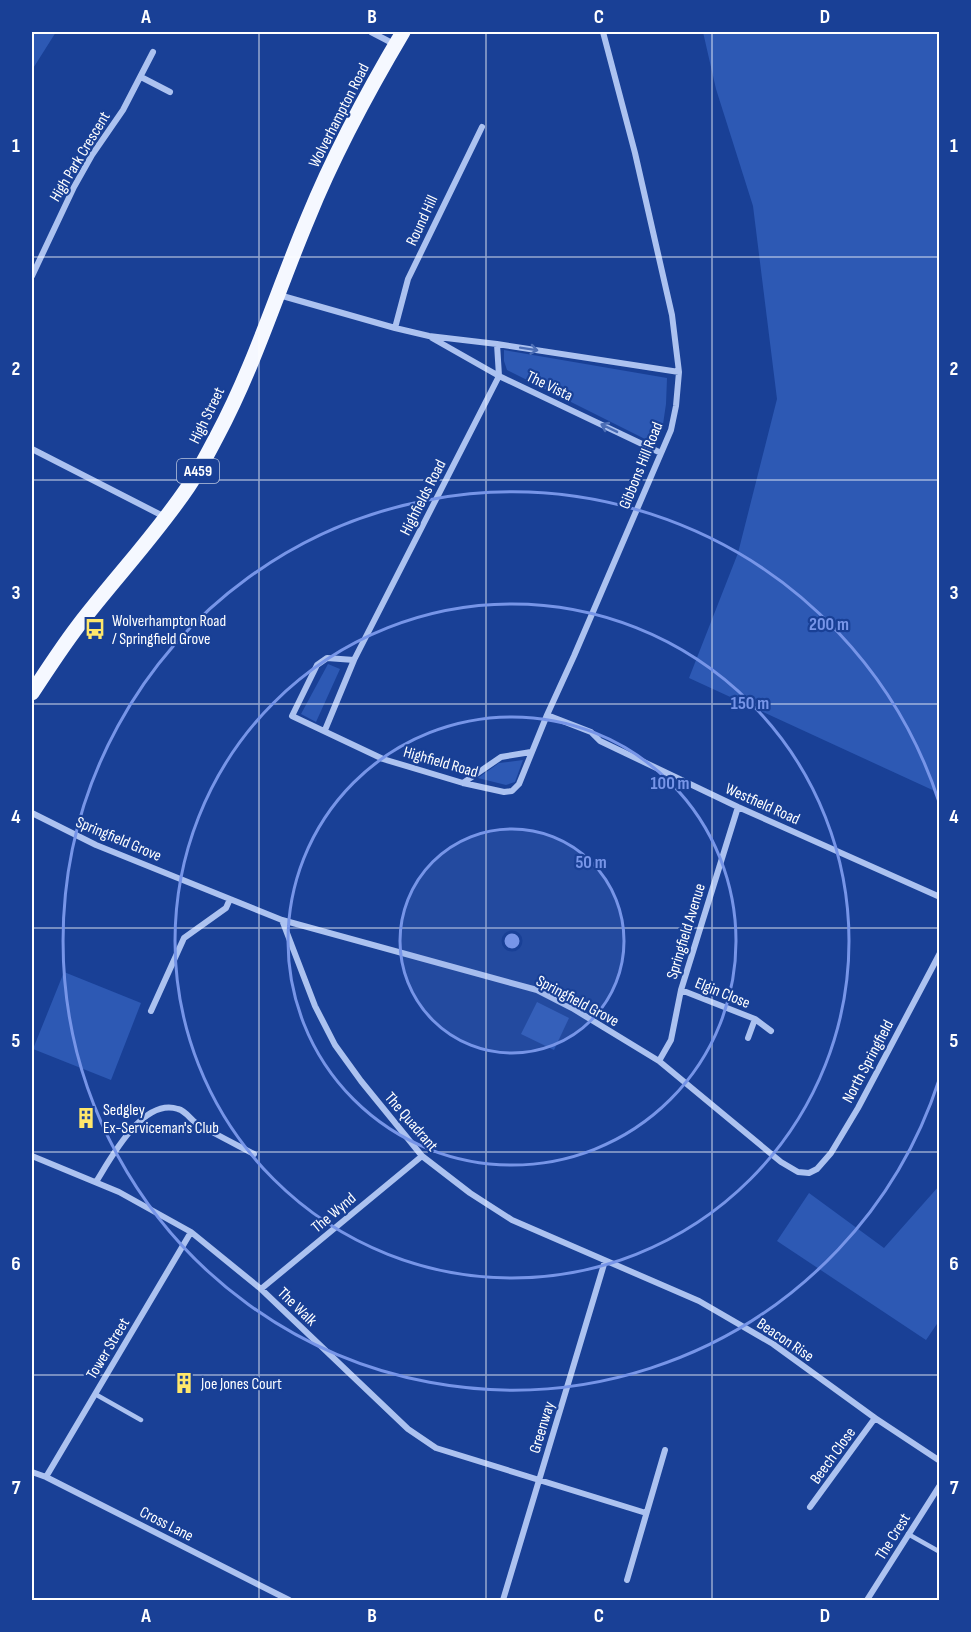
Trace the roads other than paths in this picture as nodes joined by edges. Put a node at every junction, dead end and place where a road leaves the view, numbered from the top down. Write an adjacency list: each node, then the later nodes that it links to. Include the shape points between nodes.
1 (371, 32): 3 (street)
2 (603, 32): 14 (street, Gibbons Hill Road, via 672,315)
3 (399, 38): 8 (main road, Wolverhampton Road / A459)
4 (153, 52): 5 (street, High Park Crescent)
5 (141, 77): 6 (street); 9 (street, High Park Crescent, via 74,187)
6 (170, 92)
7 (482, 127): 11 (street, Round Hill, via 408,279)
8 (308, 217): 10 (main road, High Street / A459)
9 (32, 276)
10 (279, 294): 11 (street, The Vista); 18 (main road, High Street / A459, via 219,433)
11 (395, 328): 12 (street, The Vista)
12 (429, 336): 13 (street, The Vista); 15 (street, The Vista)
13 (497, 344): 14 (street, The Vista, one-way to 14); 15 (street)
14 (679, 372): 17 (street, Gibbons Hill Road, via 671,430)
15 (499, 376): 17 (street, The Vista, one-way to 15); 19 (street, Highfields Road)
16 (32, 449): 18 (street)
17 (661, 453): 21 (street, Gibbons Hill Road)
18 (166, 517): 20 (main road, High Street / A459, via 78,626)
19 (354, 660): 22 (street, Highfields Road); 22 (street, via 327,658 317,665 292,716)
20 (32, 693)
21 (546, 715): 23 (street, Gibbons Hill Road); 25 (street, Westfield Road, via 591,732 600,741)
22 (325, 730): 24 (street, Highfield Road, via 383,759)
23 (531, 752): 24 (street, via 501,758); 24 (street, Highfield Road, via 519,784 512,791)
24 (463, 783)
25 (738, 807): 27 (street, Westfield Road); 31 (street, Springfield Avenue)
26 (32, 813): 28 (street, Springfield Grove, via 96,845)
27 (939, 897)
28 (230, 899): 29 (street, Springfield Grove); 32 (street, via 226,908 184,938)
29 (282, 920): 36 (street, Springfield Grove, via 537,990); 39 (street, The Quadrant, via 315,1006 335,1045)
30 (939, 953): 40 (street, North Springfield, via 831,1153)
31 (681, 990): 33 (street, Elgin Close); 36 (street, Springfield Avenue, via 671,1040)
32 (151, 1011)
33 (755, 1019): 34 (street, Elgin Close); 35 (street, Elgin Close)
34 (771, 1031)
35 (748, 1038)
36 (659, 1061): 40 (street, Springfield Grove, via 781,1162 798,1173)
37 (254, 1154): 41 (street, via 193,1121 181,1109 165,1107 137,1123 124,1137)
38 (32, 1155): 41 (street, The Walk)
39 (422, 1156): 43 (street, The Quadrant, via 513,1220); 44 (street, The Wynd)
40 (809, 1173)
41 (96, 1182): 42 (street, The Walk)
42 (192, 1232): 44 (street, The Walk); 45 (street, Tower Street)
43 (605, 1261): 46 (street, Beacon Rise, via 708,1306 773,1344); 52 (street, Greenway)
44 (261, 1289): 52 (street, The Walk, via 408,1429 436,1448)
45 (95, 1394): 47 (lane); 51 (street, Tower Street)
46 (875, 1418): 49 (street, Beacon Rise); 54 (street, Beech Close)
47 (141, 1420)
48 (665, 1450): 55 (street)
49 (939, 1461)
50 (32, 1472): 51 (street, Cross Lane)
51 (46, 1477): 59 (street, Cross Lane)
52 (539, 1479): 55 (street, The Walk); 60 (street, Greenway)
53 (939, 1485): 56 (street, The Crest)
54 (810, 1507)
55 (646, 1513): 58 (street)
56 (908, 1534): 57 (lane); 61 (street, The Crest)
57 (939, 1552)
58 (627, 1580)
59 (289, 1600)
60 (503, 1600)
61 (867, 1600)

